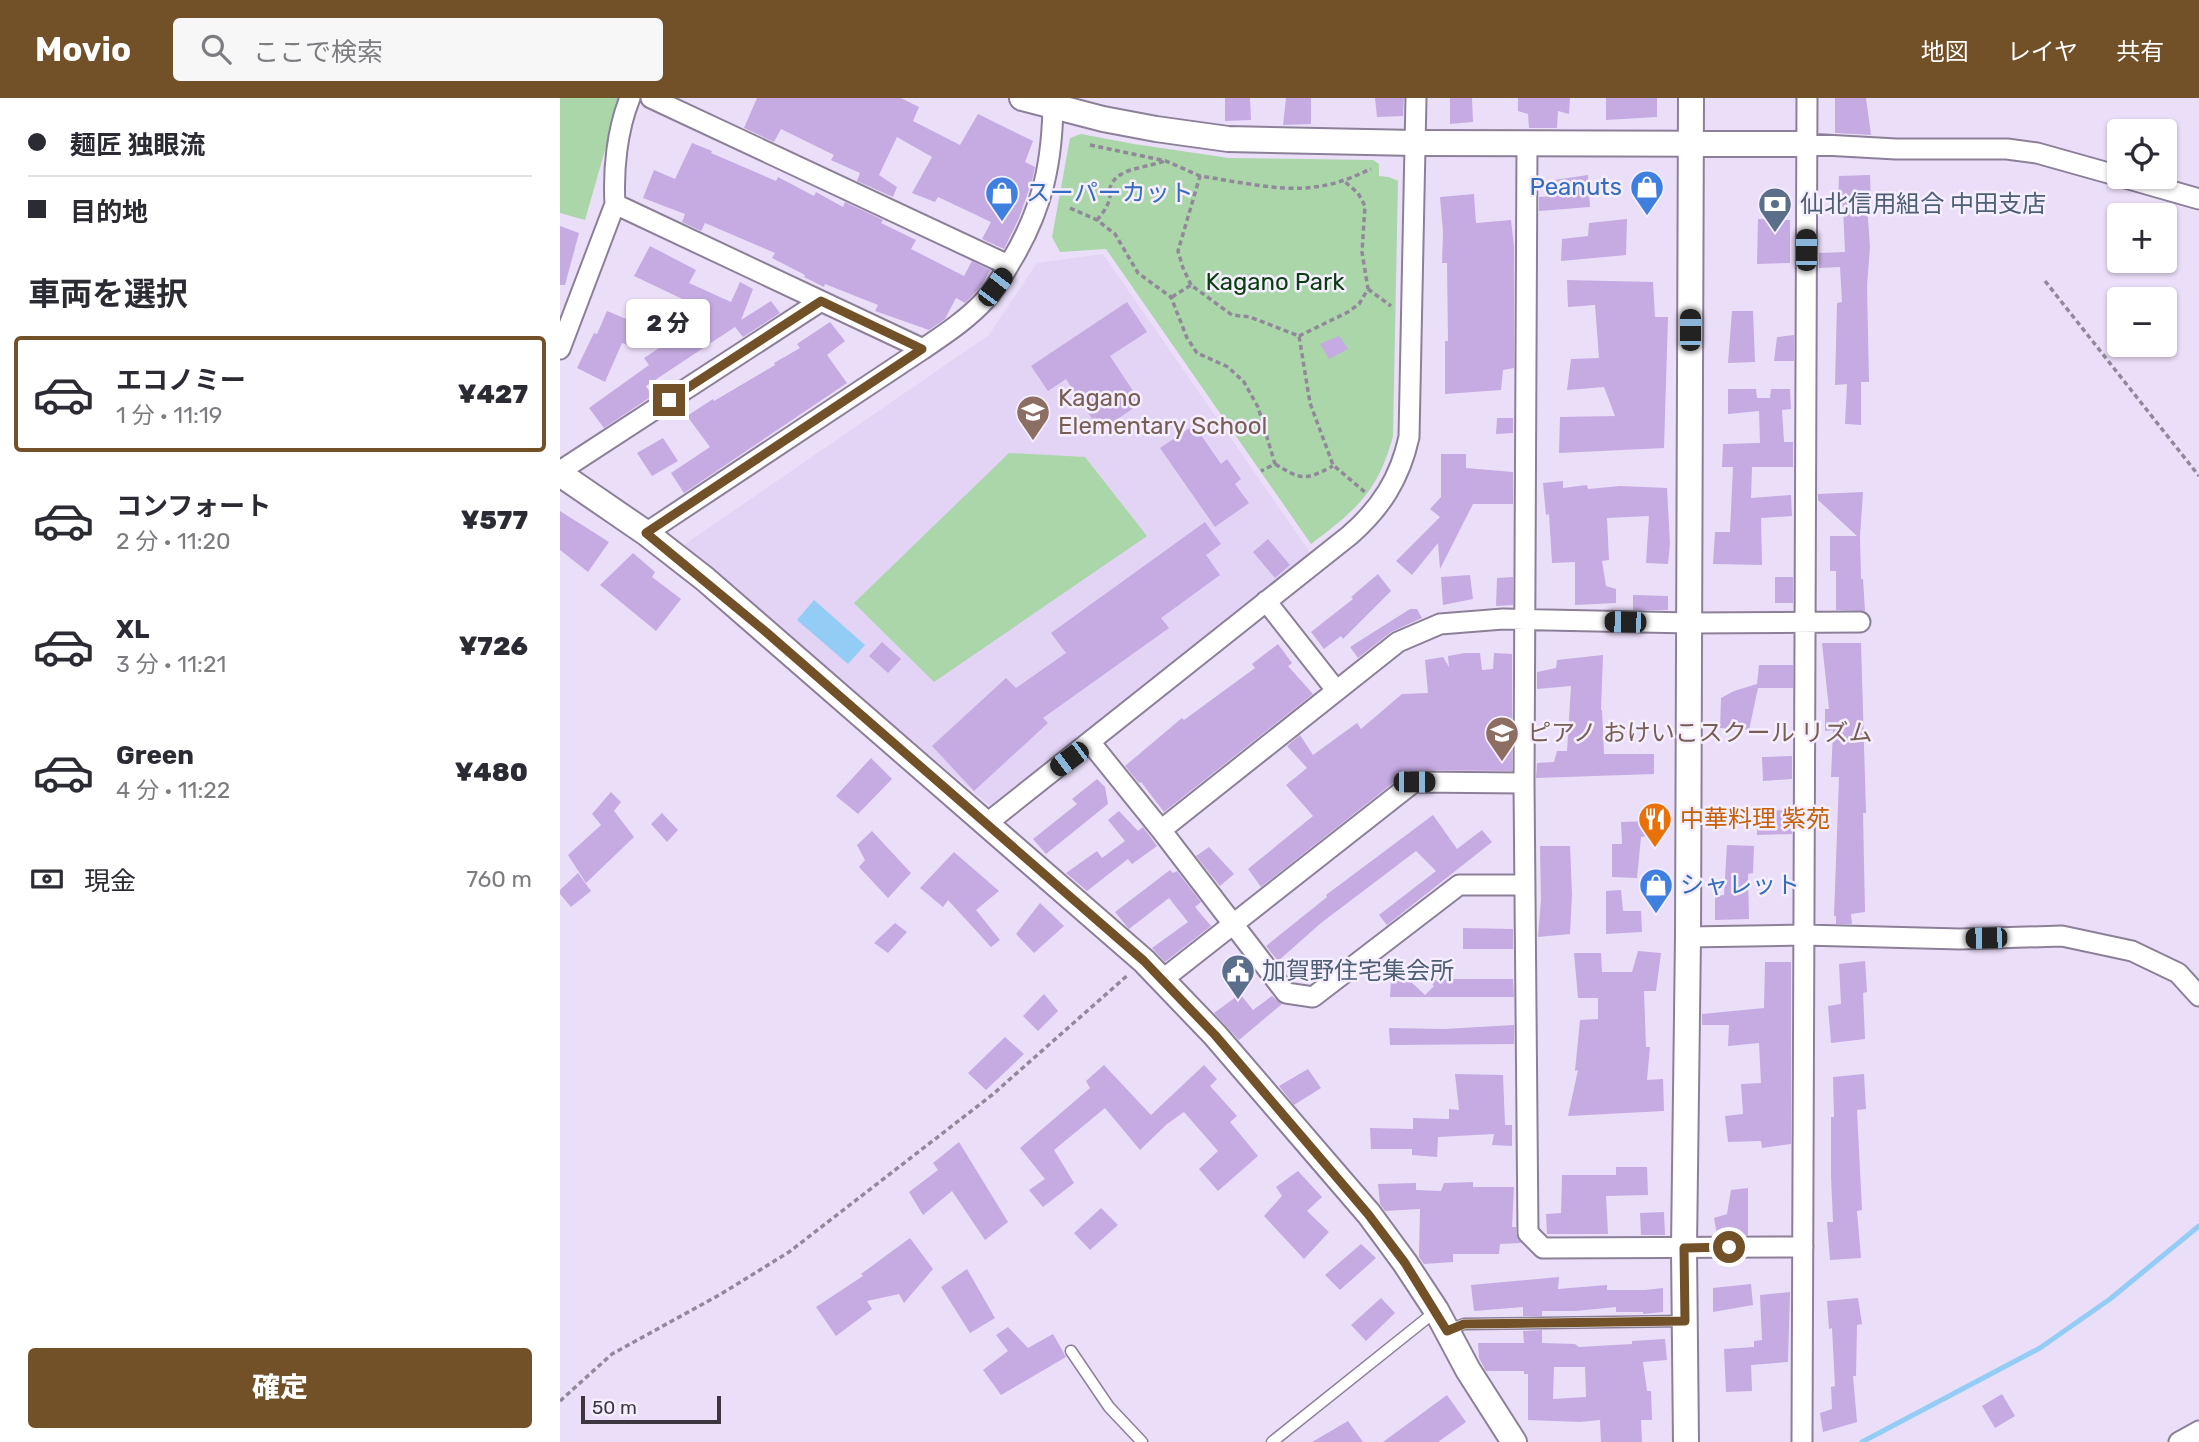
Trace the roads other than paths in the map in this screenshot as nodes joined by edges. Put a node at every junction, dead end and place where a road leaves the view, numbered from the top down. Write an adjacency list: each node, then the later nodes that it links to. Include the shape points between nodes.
1 (631, 98): 15 (street, via 615,170)
2 (651, 98): 16 (street)
3 (1021, 98): 7 (street)
4 (1416, 98): 8 (street)
5 (1691, 98): 10 (street)
6 (1807, 98): 11 (street)
7 (1053, 103): 8 (street, via 1156,129 1228,139); 16 (street, via 1049,169 1042,197 1024,242)
8 (1415, 143): 9 (street); 22 (street, via 1411,409 1405,456 1389,492 1365,522)
9 (1527, 143): 10 (street); 23 (street)
10 (1691, 143): 11 (street); 25 (street)
11 (1806, 144): 12 (street, via 2007,149); 26 (street)
12 (2107, 172)
13 (2165, 189): 14 (street)
14 (2199, 199)
15 (615, 204): 17 (street); 18 (street)
16 (1008, 265): 19 (street, via 986,299)
17 (821, 301): 19 (street); 20 (street)
18 (560, 349)
19 (922, 349): 21 (street)
20 (560, 472): 21 (street)
21 (646, 533): 30 (street)
22 (1266, 601): 27 (street); 28 (street)
23 (1525, 620): 25 (street); 27 (street, via 1459,621 1420,631 1398,642); 29 (street)
24 (1860, 622): 26 (street)
25 (1690, 623): 26 (street); 35 (street)
26 (1806, 623): 34 (street)
27 (1336, 690): 31 (street)
28 (1090, 742): 30 (street); 31 (street)
29 (1524, 783): 32 (street); 33 (street, via 1414,782)
30 (986, 824): 36 (street)
31 (1161, 830): 33 (street)
32 (1525, 885): 33 (street, via 1459,885 1312,997 1286,993); 39 (street, via 1528,1233 1543,1248)
33 (1234, 924): 36 (street)
34 (1804, 935): 35 (street); 37 (street, via 2062,936 2132,951 2178,973); 38 (street)
35 (1688, 937): 39 (street)
36 (1162, 980): 40 (street, via 1368,1214)
37 (2199, 996)
38 (1804, 1247): 39 (street); 48 (street)
39 (1684, 1248): 41 (street)
40 (1441, 1321): 41 (lane); 45 (lane); 46 (street)
41 (1685, 1321): 47 (street)
42 (1071, 1351): 44 (lane, via 1110,1407)
43 (2199, 1431): 49 (street)
44 (1142, 1442)
45 (1272, 1442)
46 (1514, 1442)
47 (1686, 1442)
48 (1802, 1442)
49 (2179, 1442)

